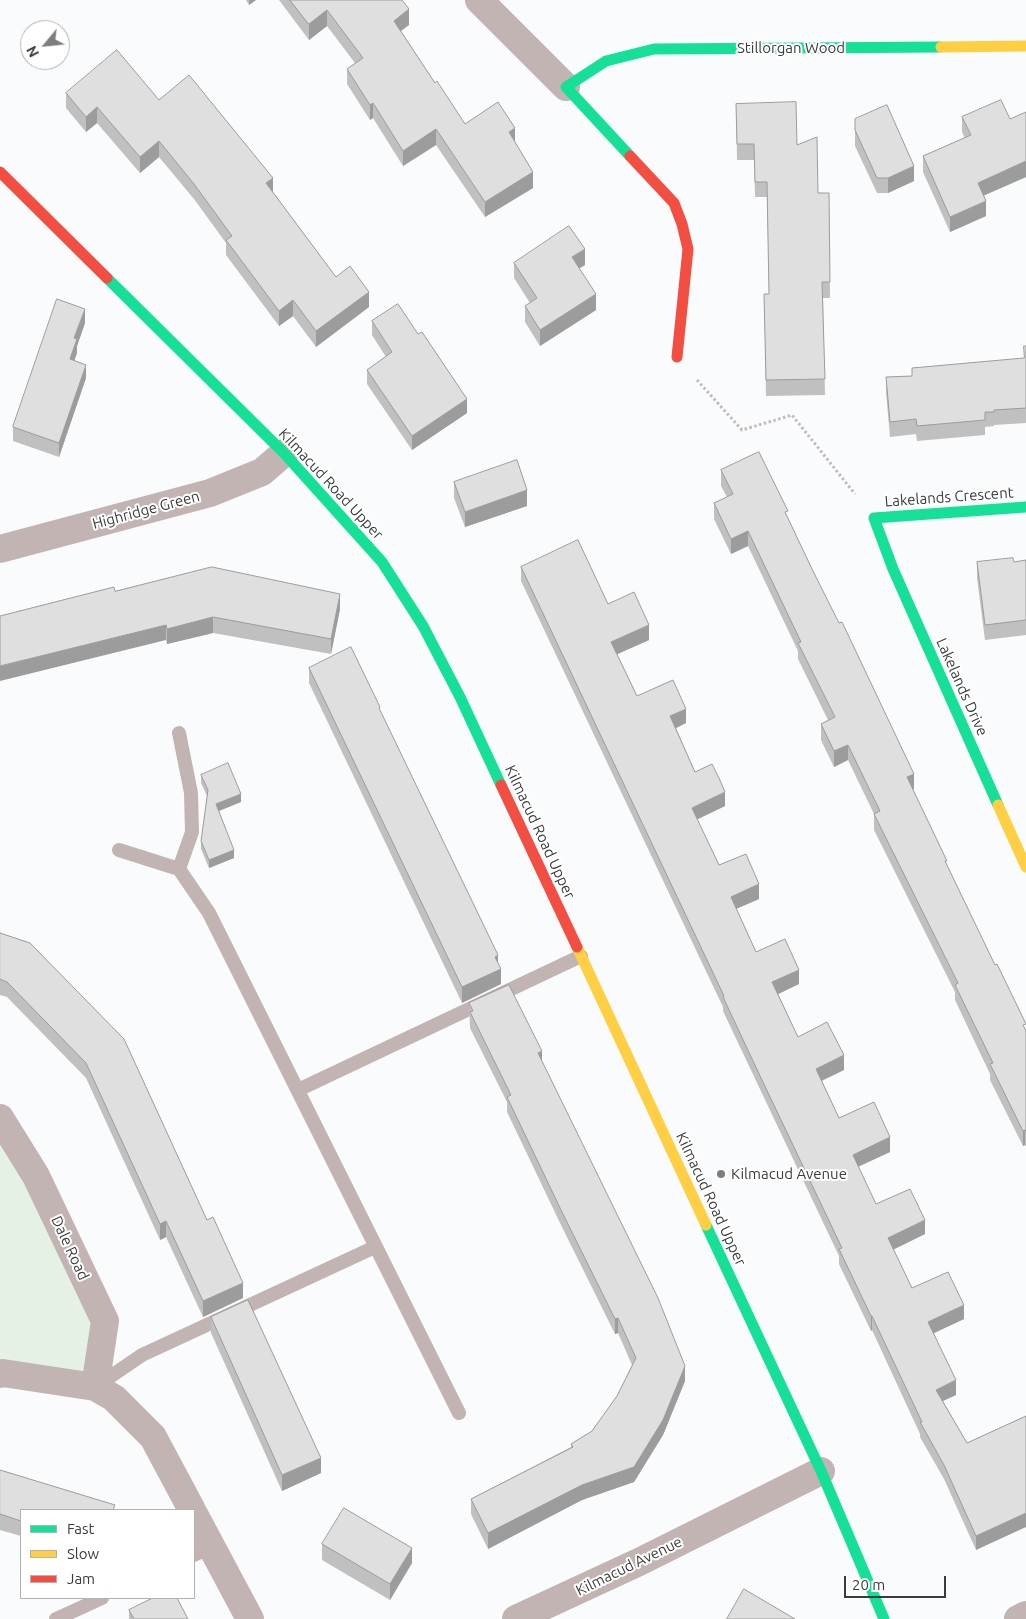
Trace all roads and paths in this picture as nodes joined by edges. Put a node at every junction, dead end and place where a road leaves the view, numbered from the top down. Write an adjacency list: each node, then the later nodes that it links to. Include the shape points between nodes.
1 (479, 0): 3 (street)
2 (1026, 46): 3 (street, Stillorgan Wood, via 654,49 606,61)
3 (566, 87): 5 (street, via 674,203 688,249)
4 (0, 172): 6 (street, Kilmacud Road Upper)
5 (677, 357): 8 (path, via 742,430 792,415)
6 (284, 453): 9 (street, Highridge Green, via 262,472 210,493); 14 (street, Kilmacud Road Upper, via 382,562 424,626)
7 (1026, 507): 8 (street, Lakelands Crescent)
8 (874, 518): 12 (street, Lakelands Drive, via 893,569)
9 (0, 549)
10 (179, 733): 13 (lane, via 191,793 192,832)
11 (119, 850): 13 (lane)
12 (1026, 867)
13 (179, 869): 15 (lane, via 209,912)
14 (581, 956): 15 (lane); 21 (street, Kilmacud Road Upper)
15 (298, 1090): 17 (lane)
16 (0, 1118): 19 (street, Dale Road, via 36,1176 105,1321)
17 (375, 1246): 19 (lane, via 142,1355); 20 (lane)
18 (0, 1374): 19 (street)
19 (95, 1387): 22 (street, via 114,1398 153,1437)
20 (459, 1413)
21 (821, 1471): 29 (street, Kilmacud Avenue); 30 (street, Kilmacud Road Upper)
22 (191, 1509)
23 (195, 1518): 24 (street)
24 (203, 1551): 28 (street)
25 (100, 1599): 27 (lane)
26 (1026, 1615): 31 (street)
27 (56, 1619)
28 (250, 1619)
29 (516, 1619)
30 (884, 1619)
31 (1018, 1619)

